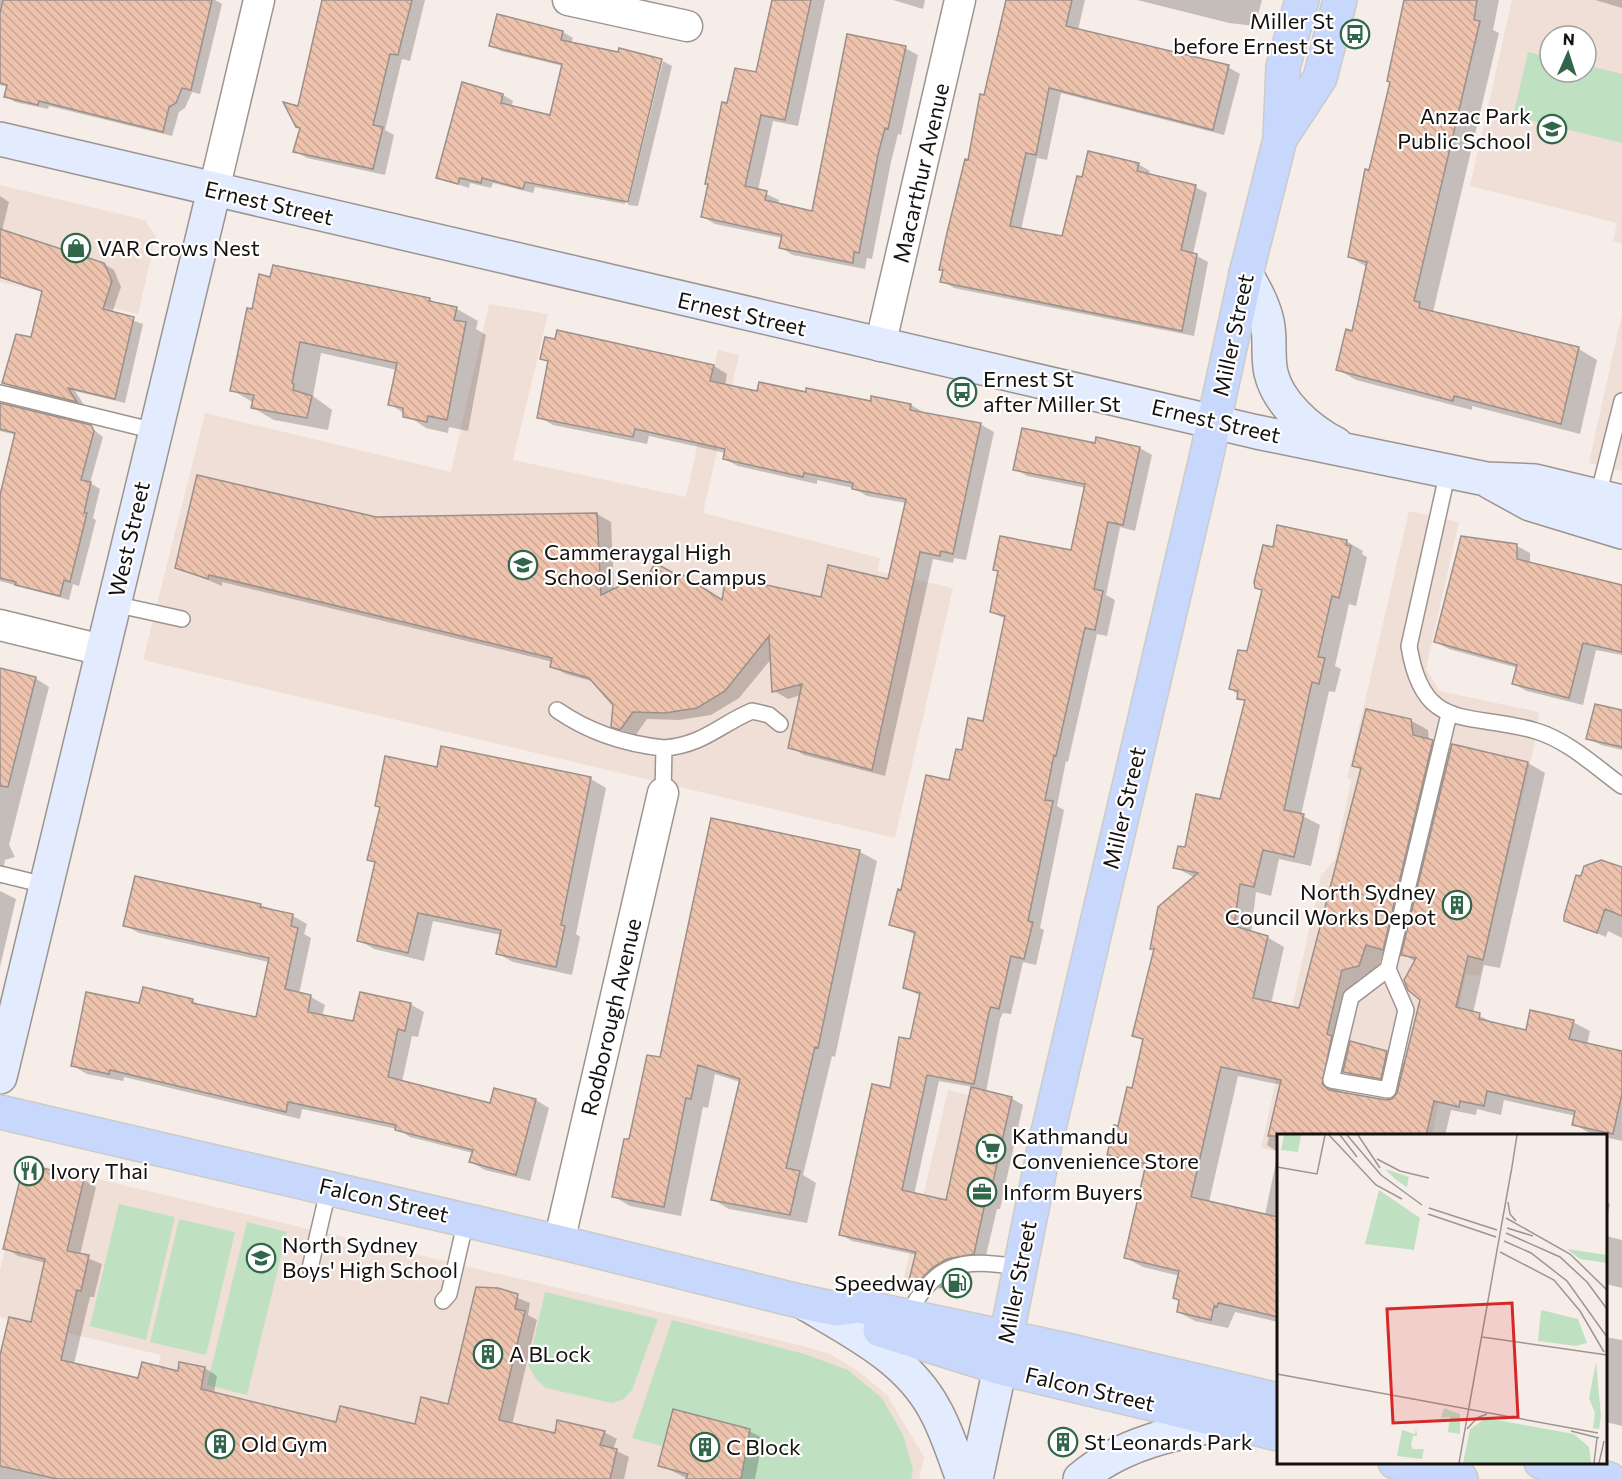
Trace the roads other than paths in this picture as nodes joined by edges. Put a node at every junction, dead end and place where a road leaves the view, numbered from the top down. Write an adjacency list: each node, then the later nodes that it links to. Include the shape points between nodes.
1 (259, 0): 9 (street, West Street)
2 (568, 0): 6 (street)
3 (960, 0): 11 (street, Macarthur Avenue)
4 (1302, 0): 8 (main road, Miller Street, via 1283,67)
5 (1340, 0): 8 (main road, Miller Street, via 1320,78)
6 (687, 26)
7 (0, 139): 9 (street, Ernest Street)
8 (1280, 139): 10 (main road, Miller Street)
9 (214, 190): 11 (street, Ernest Street); 15 (street, West Street)
10 (1246, 274): 14 (main road, Miller Street); 16 (street, via 1261,299 1268,324 1271,374 1278,390 1308,425 1325,439)
11 (880, 346): 14 (street, Ernest Street)
12 (0, 393): 15 (lane)
13 (1622, 401): 18 (lane)
14 (1215, 421): 16 (street, Ernest Street); 37 (main road, Miller Street)
15 (155, 431): 19 (street, West Street)
16 (1349, 450): 17 (street, Ernest Street)
17 (1448, 471): 18 (street, Ernest Street, via 1486,479 1530,504); 24 (lane, via 1409,646 1413,674 1426,697)
18 (1608, 513)
19 (114, 604): 20 (lane); 22 (street, West Street)
20 (182, 618)
21 (0, 625): 22 (street)
22 (102, 650): 30 (street, West Street)
23 (557, 710): 26 (lane, via 614,739)
24 (1449, 714): 27 (lane, via 1538,731 1567,746); 31 (lane)
25 (780, 724): 26 (lane, via 769,715 752,711 685,747)
26 (664, 748): 28 (lane)
27 (1622, 786)
28 (663, 793): 36 (street, Rodborough Avenue)
29 (0, 874): 30 (lane)
30 (45, 885): 32 (street, West Street)
31 (1388, 969): 31 (lane, via 1406,1010 1388,1090 1332,1080 1350,997)
32 (0, 1077)
33 (0, 1112): 34 (main road, Falcon Street)
34 (329, 1187): 35 (main road, Falcon Street); 38 (lane)
35 (466, 1220): 36 (main road, Falcon Street); 39 (lane, via 449,1294)
36 (559, 1242): 40 (main road, Falcon Street)
37 (1019, 1267): 42 (lane, via 981,1261 947,1270 922,1290); 43 (main road, Miller Street)
38 (310, 1268)
39 (443, 1301)
40 (803, 1302): 41 (main road, Falcon Street); 49 (street, via 880,1349 902,1368 935,1409)
41 (837, 1309): 42 (main road, Falcon Street, via 859,1306); 43 (main road, Falcon Street, via 854,1322 956,1356)
42 (906, 1317): 43 (main road, Falcon Street)
43 (1003, 1353): 44 (main road, Falcon Street); 45 (main road, Falcon Street); 50 (street, Miller Street)
44 (1277, 1400)
45 (1233, 1422): 46 (main road, Falcon Street); 51 (street, via 1187,1431 1114,1454)
46 (1277, 1434)
47 (1403, 1464): 52 (main road)
48 (1549, 1464): 53 (main road)
49 (963, 1479)
50 (976, 1479)
51 (1080, 1479)
52 (1461, 1479)
53 (1609, 1479)

